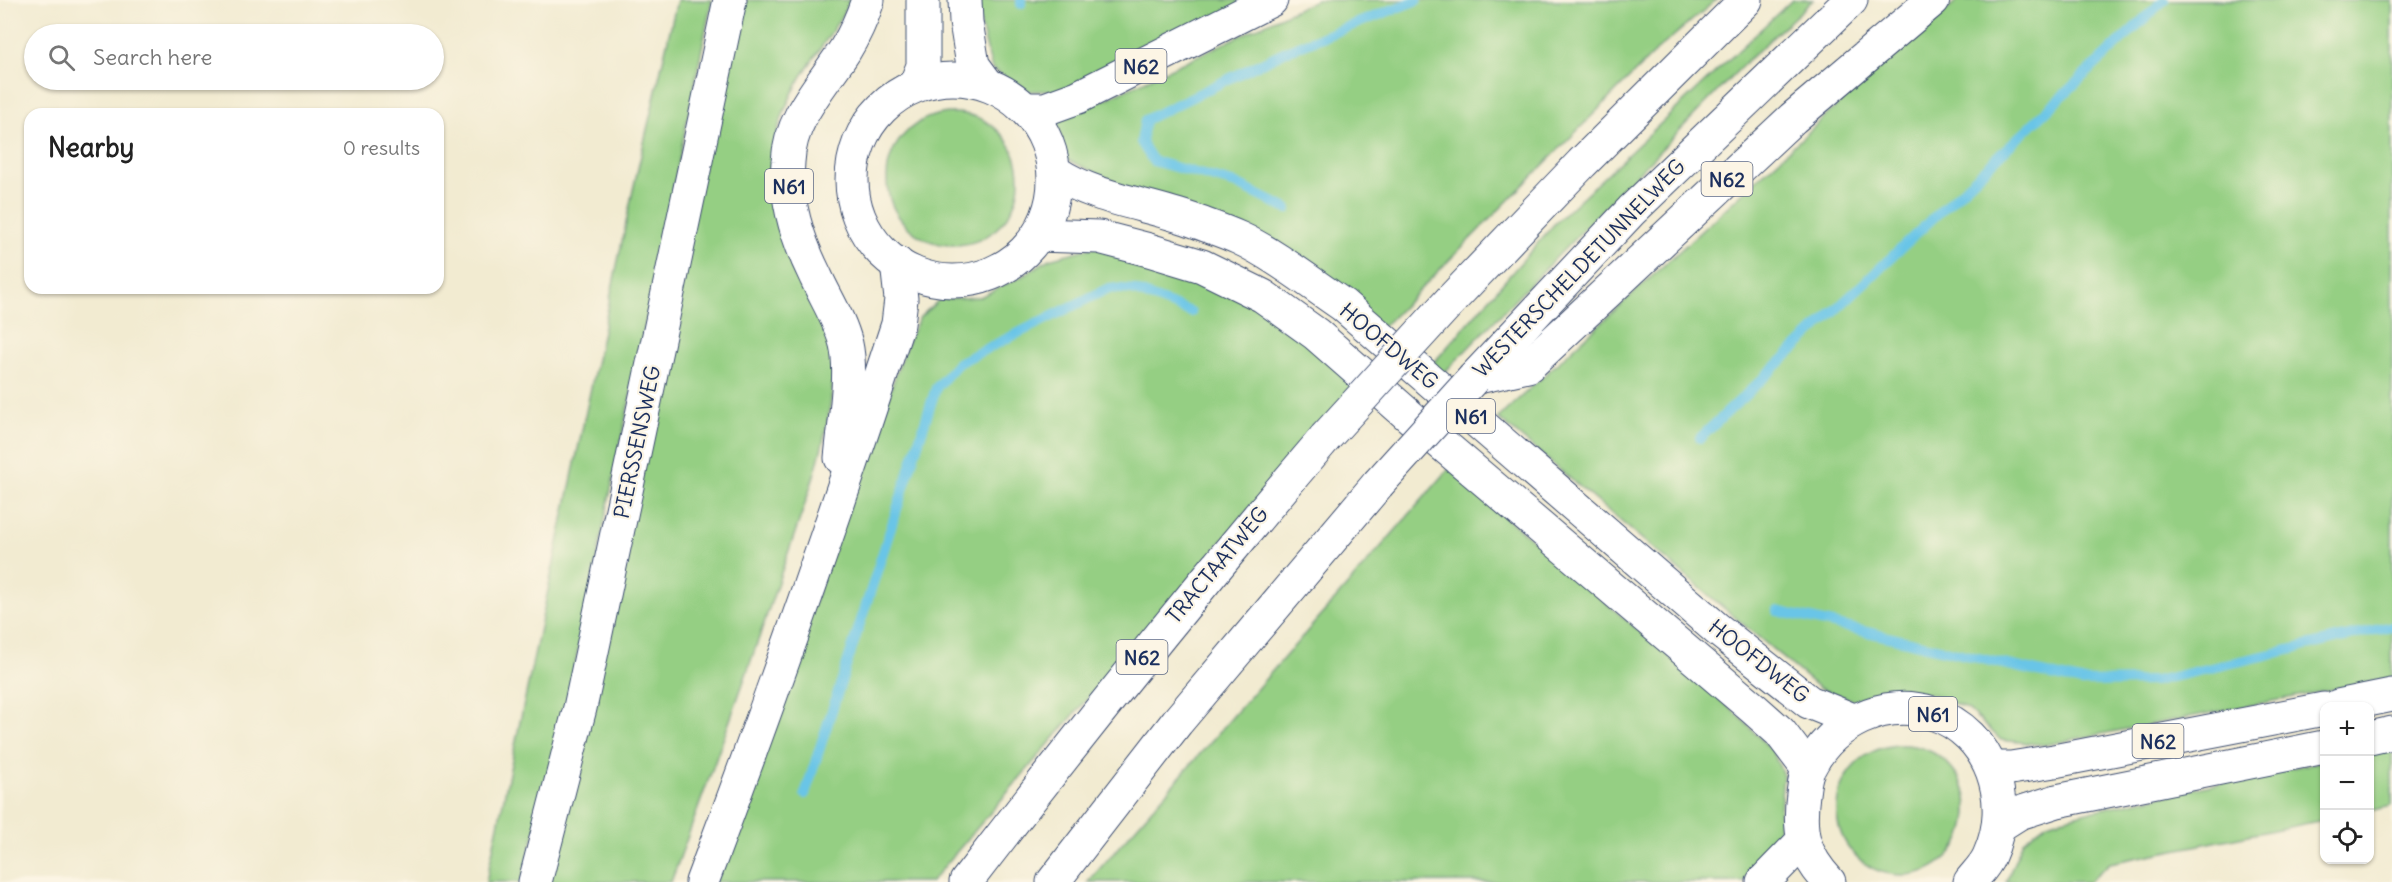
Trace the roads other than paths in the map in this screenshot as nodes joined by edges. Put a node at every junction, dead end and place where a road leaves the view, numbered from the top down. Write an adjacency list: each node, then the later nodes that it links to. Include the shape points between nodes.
1 (730, 0): 28 (main road, PIERSSENSWEG, via 580,708)
2 (868, 0): 16 (main road, N61, via 845,50 806,104 794,130 788,162 797,231 847,346)
3 (923, 0): 10 (main road, via 923,66)
4 (965, 0): 9 (main road, via 973,65)
5 (1271, 0): 11 (main road, N62, via 1078,97 1045,109)
6 (1746, 0): 30 (main road, TRACTAATWEG / N62, bridge, via 1582,163 1325,438 1210,572)
7 (1851, 0): 15 (main road, WESTERSCHELDETUNNELWEG / N62, via 1632,210)
8 (1933, 0): 15 (main road, N62)
9 (987, 84): 10 (main road, via 959,79); 11 (main road)
10 (915, 86): 14 (main road, via 896,96 870,123 856,148 853,166 853,194 861,221 882,251)
11 (1028, 109): 12 (main road, via 1047,139)
12 (1055, 172): 13 (main road, via 1052,205); 20 (main road, HOOFDWEG / N61, via 1093,192 1190,219 1241,239 1308,282 1352,313 1718,629 1809,702)
13 (1038, 235): 14 (main road, via 1010,263 973,278 934,278); 25 (main road, HOOFDWEG / N61, via 1099,237 1149,250 1202,266 1263,296 1316,334 1753,708 1780,732)
14 (897, 263): 16 (main road, via 901,298 898,324)
15 (1516, 356): 31 (main road, WESTERSCHELDETUNNELWEG / N62, bridge, via 1474,378 1378,484 1177,722)
16 (837, 512): 29 (main road)
17 (2392, 695): 18 (main road)
18 (2358, 702)
19 (2320, 710): 24 (main road, N62, via 2054,761)
20 (1853, 720): 24 (main road, N61, via 1892,709 1932,713 1967,734); 25 (main road, N61, via 1827,741)
21 (2392, 733): 22 (main road)
22 (2374, 737)
23 (2320, 748): 26 (main road, N62, via 2057,801 2019,813)
24 (1992, 768): 26 (main road, N61, via 2000,795)
25 (1808, 769): 27 (main road, N61, via 1801,817)
26 (2000, 825): 34 (main road, N61, via 1989,858)
27 (1803, 841): 32 (main road); 33 (main road, N61, via 1816,868)
28 (535, 882)
29 (702, 882)
30 (966, 882)
31 (1053, 882)
32 (1763, 882)
33 (1829, 882)
34 (1970, 882)

